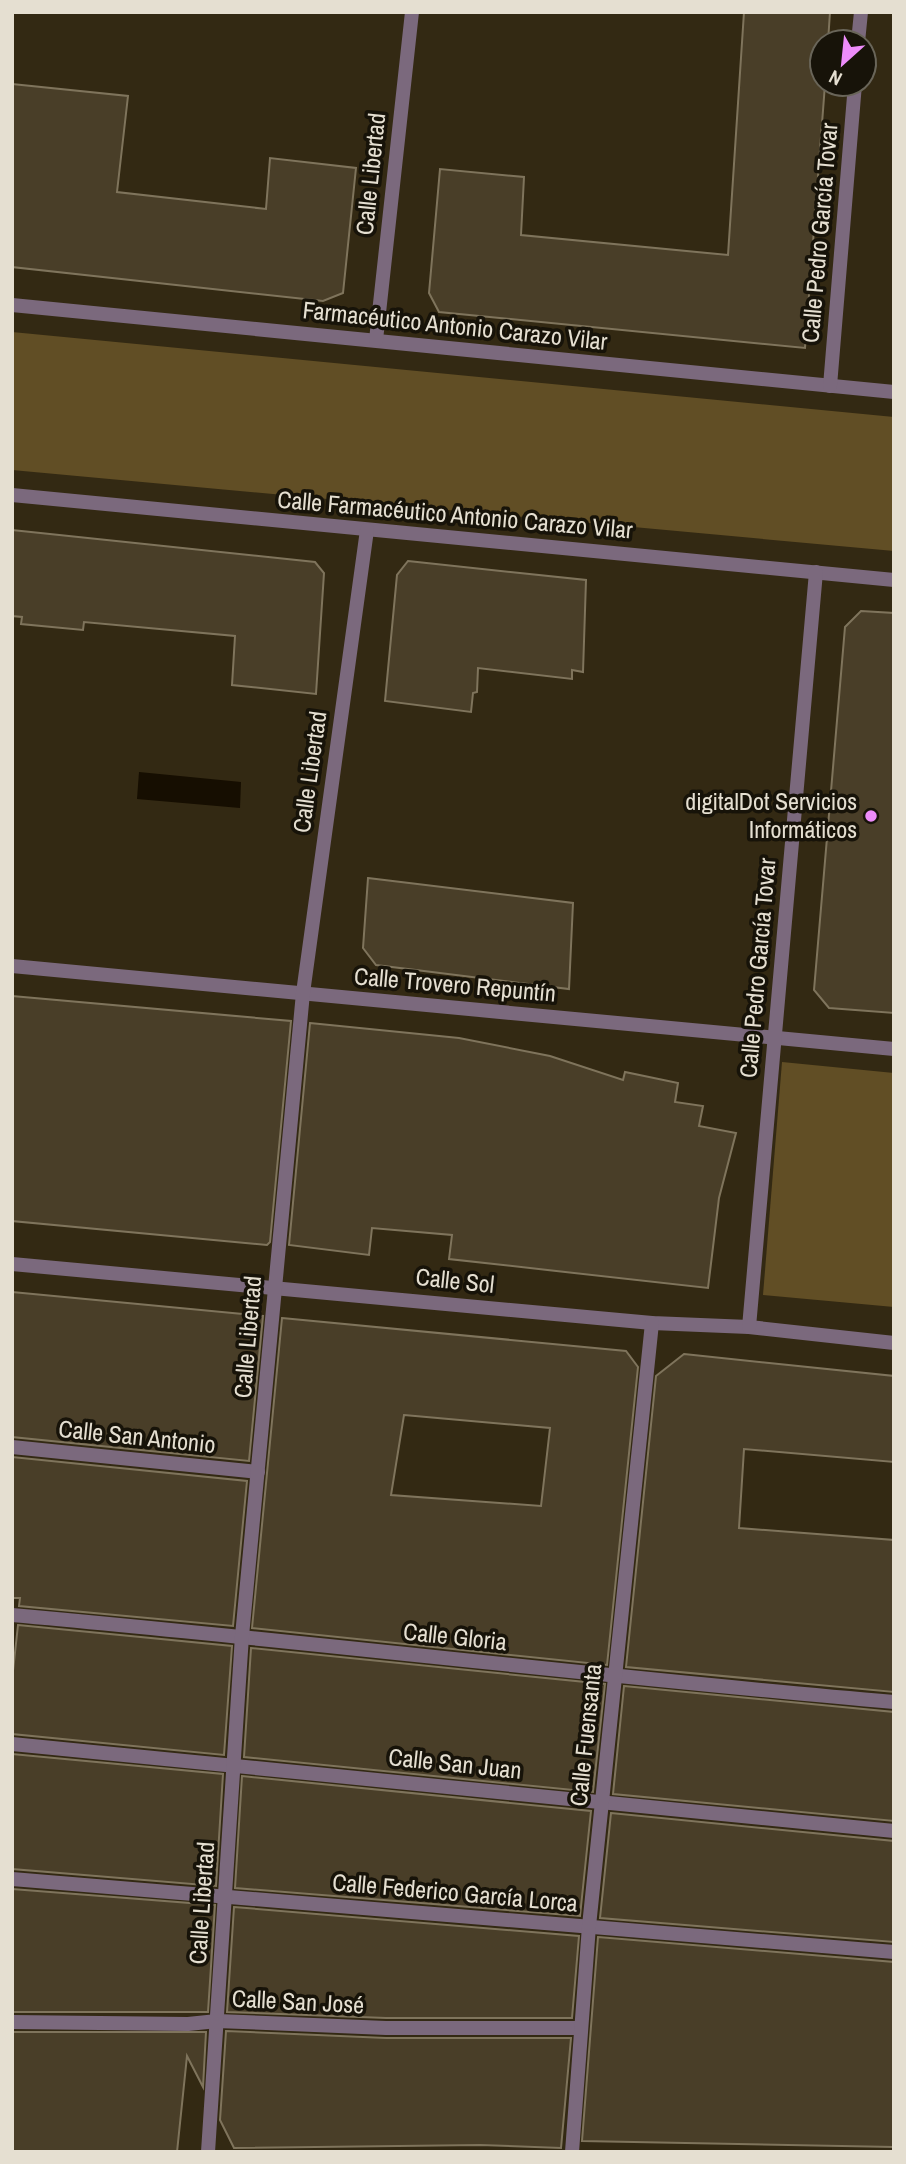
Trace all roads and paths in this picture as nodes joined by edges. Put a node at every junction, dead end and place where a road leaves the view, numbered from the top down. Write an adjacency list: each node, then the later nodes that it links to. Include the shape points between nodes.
1 (412, 12): 4 (street, Calle Libertad)
2 (854, 98): 5 (street, Calle Pedro García Tovar)
3 (12, 305): 4 (street, Farmacéutico Antonio Carazo Vilar)
4 (376, 340): 5 (street, Farmacéutico Antonio Carazo Vilar)
5 (831, 386): 6 (street, Farmacéutico Antonio Carazo Vilar)
6 (894, 392)
7 (12, 495): 8 (street, Calle Farmacéutico Antonio Carazo Vilar)
8 (367, 530): 9 (street, Calle Farmacéutico Antonio Carazo Vilar); 12 (street, Calle Libertad)
9 (816, 572): 10 (street, Calle Farmacéutico Antonio Carazo Vilar); 13 (street, Calle Pedro García Tovar)
10 (894, 580)
11 (12, 966): 12 (street, Calle Trovero Repuntín)
12 (303, 993): 13 (street, Calle Trovero Repuntín); 16 (street, Calle Libertad)
13 (774, 1038): 14 (street, Calle Trovero Repuntín); 18 (street, Calle Pedro García Tovar)
14 (894, 1049)
15 (12, 1264): 16 (street, Calle Sol)
16 (275, 1286): 17 (street, Calle Sol); 21 (street, Calle Libertad)
17 (652, 1323): 18 (street, Calle Sol); 24 (street, Calle Fuensanta)
18 (749, 1327): 19 (street, Calle Sol)
19 (894, 1343)
20 (12, 1447): 21 (street, Calle San Antonio)
21 (258, 1472): 23 (street, Calle Libertad)
22 (12, 1615): 23 (street, Calle Gloria)
23 (242, 1636): 24 (street, Calle Gloria); 27 (street, Calle Libertad)
24 (615, 1678): 25 (street, Calle Gloria); 28 (street, Calle Fuensanta)
25 (894, 1702)
26 (12, 1744): 27 (street, Calle San Juan)
27 (234, 1765): 28 (street, Calle San Juan); 31 (street, Calle Libertad)
28 (602, 1801): 29 (street, Calle San Juan); 32 (street, Calle Fuensanta)
29 (894, 1831)
30 (12, 1879): 31 (street, Calle Federico García Lorca)
31 (225, 1897): 32 (street, Calle Federico García Lorca); 34 (street, Calle Libertad)
32 (589, 1926): 33 (street, Calle Federico García Lorca); 36 (street, Calle Fuensanta)
33 (894, 1952)
34 (217, 2021): 35 (street, Calle San José, via 188,2025); 36 (street, Calle San José, via 386,2028); 37 (street, Calle Libertad)
35 (12, 2022)
36 (581, 2028): 38 (street, Calle Fuensanta)
37 (208, 2152)
38 (572, 2152)

